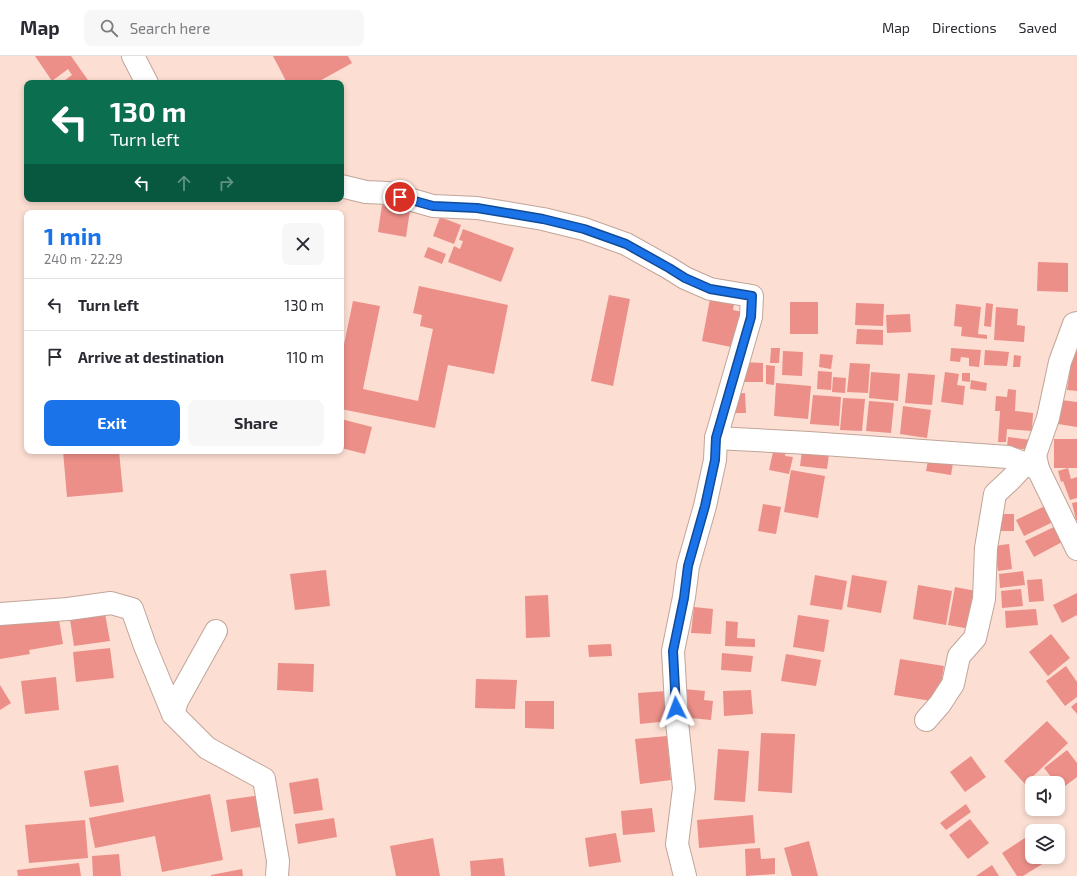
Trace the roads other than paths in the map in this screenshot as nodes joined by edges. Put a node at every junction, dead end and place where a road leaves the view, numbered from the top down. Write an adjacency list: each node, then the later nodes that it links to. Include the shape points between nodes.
1 (133, 56): 2 (street)
2 (145, 80)
3 (344, 187): 5 (street, via 366,192 388,193 433,206 477,208 584,229 626,244 685,278 710,289 752,296 751,317)
4 (1077, 323): 6 (street, via 1074,324 1060,362 1048,418)
5 (716, 438): 6 (street, via 1008,457); 13 (street, via 715,460 688,566 673,651 684,788 677,844)
6 (1031, 466): 7 (street); 11 (street, via 995,494 986,548 984,599 975,638 959,656 953,684)
7 (1077, 549)
8 (0, 614): 10 (street, via 111,603 132,609)
9 (216, 631): 10 (street, via 177,701)
10 (173, 714): 12 (street, via 208,748 264,779 278,862)
11 (926, 720)
12 (277, 876)
13 (684, 876)

